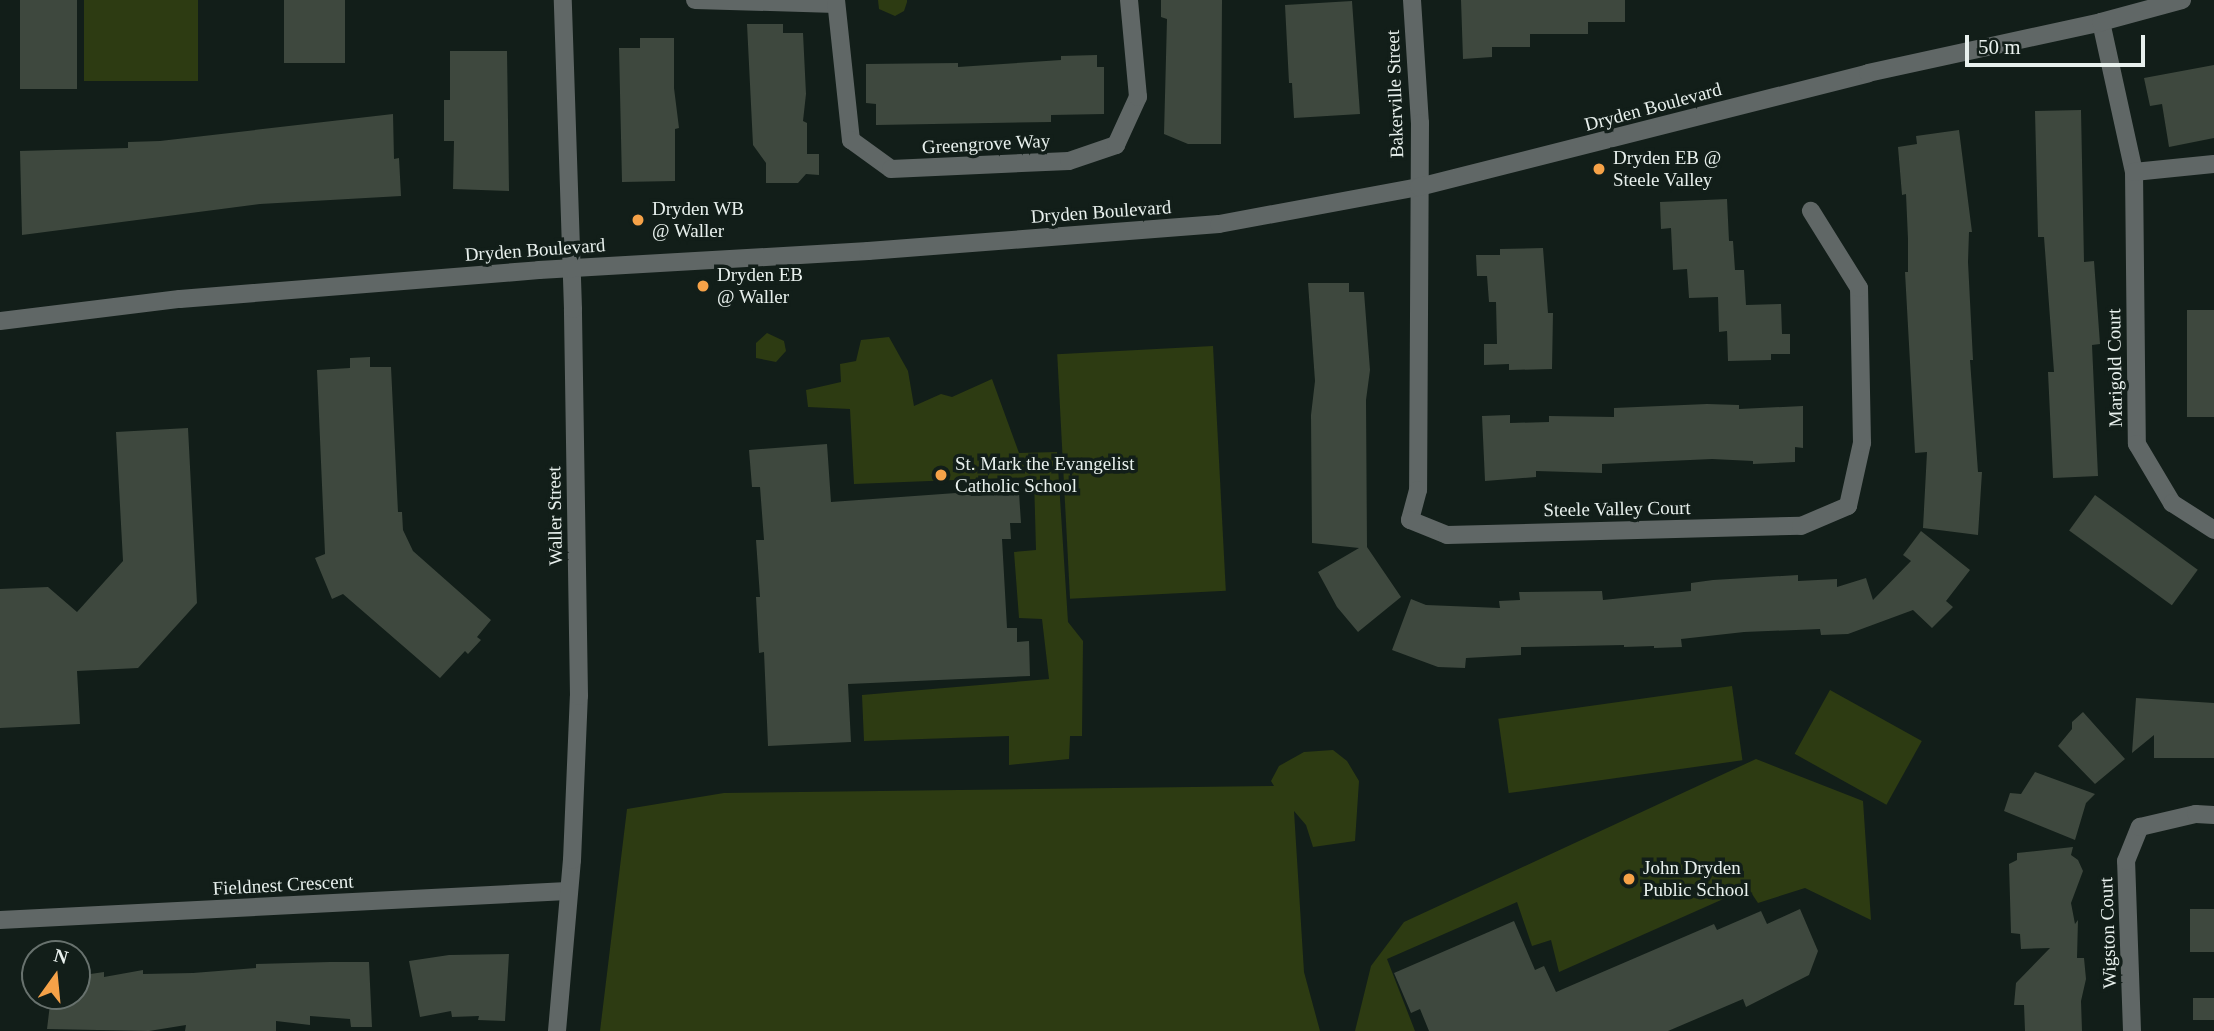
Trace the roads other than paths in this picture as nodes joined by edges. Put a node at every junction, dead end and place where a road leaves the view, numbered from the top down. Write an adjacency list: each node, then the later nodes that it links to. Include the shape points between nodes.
1 (563, 0): 12 (street, Waller Street)
2 (695, 0): 6 (street, Greengrove Way)
3 (1129, 0): 6 (street, Greengrove Way, via 1138,97 1116,145 1069,161 891,169 852,140)
4 (1412, 0): 10 (street, Bakerville Street)
5 (2182, 0): 7 (street, Dryden Boulevard)
6 (836, 2)
7 (2101, 22): 9 (street, Marigold Court); 10 (street, Dryden Boulevard, via 1868,73)
8 (2214, 164): 9 (street)
9 (2134, 172): 14 (street, Marigold Court, via 2137,443 2172,503)
10 (1419, 187): 11 (street, Steele Valley Court, via 1418,490 1410,520 1447,535 1801,526 1848,506 1862,443 1858,288); 12 (street, Dryden Boulevard, via 1219,224)
11 (1811, 211)
12 (572, 268): 13 (street, Dryden Boulevard, via 180,299); 16 (street, Waller Street, via 579,696)
13 (0, 321)
14 (2214, 530)
15 (2214, 815): 19 (street, Wigston Court, via 2196,814 2140,827 2126,861)
16 (567, 891): 17 (street, Fieldnest Crescent); 18 (street, Waller Street)
17 (0, 920)
18 (557, 1031)
19 (2132, 1031)

